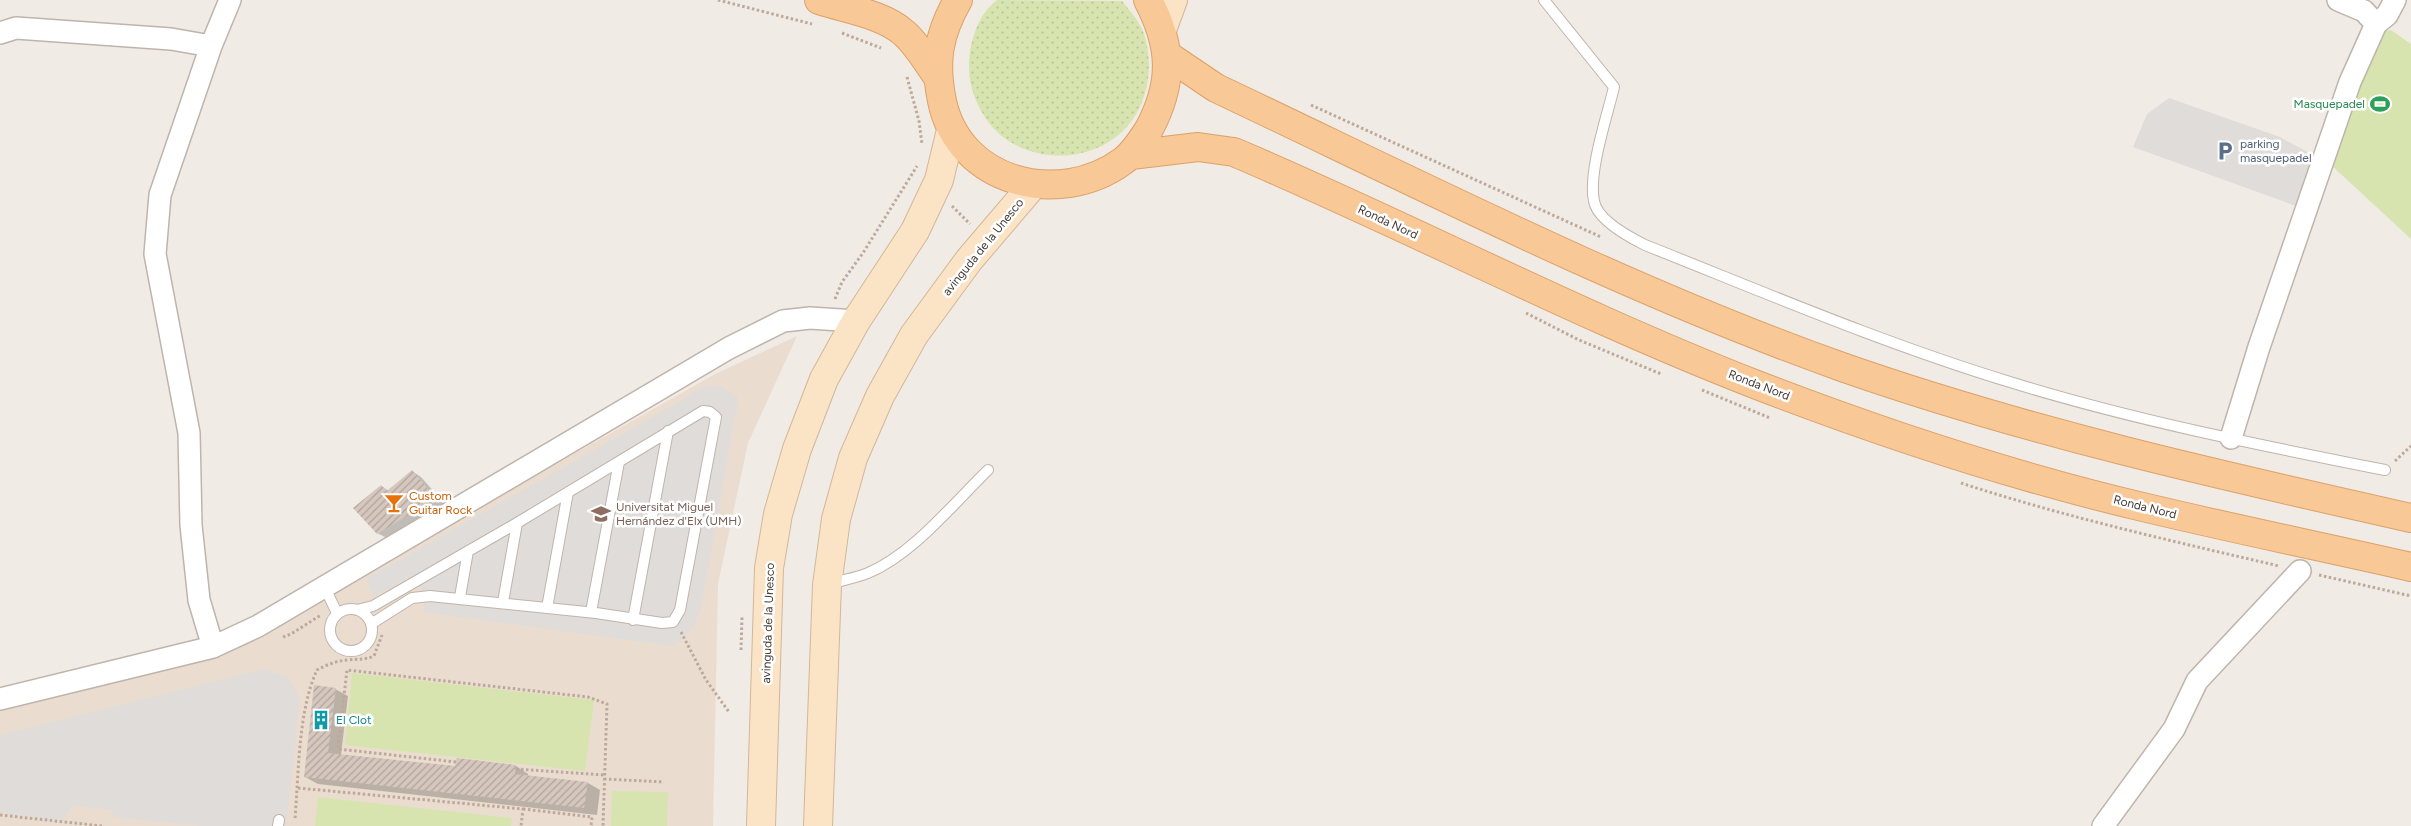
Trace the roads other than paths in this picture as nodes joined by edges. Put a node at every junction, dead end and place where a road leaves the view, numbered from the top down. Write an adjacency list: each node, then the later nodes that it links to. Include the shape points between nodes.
1 (230, 0): 12 (street)
2 (958, 0): 13 (main road, via 938,48)
3 (1148, 0): 11 (main road)
4 (1173, 0): 11 (main road)
5 (1544, 0): 19 (lane, via 1614,87 1595,169 1594,202 1612,227 1645,245 1905,348 2111,411)
6 (2338, 0): 9 (street, via 2364,11)
7 (2395, 0): 9 (street, via 2388,15)
8 (816, 12): 13 (main road, via 873,17 896,27)
9 (2376, 24): 19 (street, via 2347,91)
10 (0, 33): 12 (street, via 16,28 170,39)
11 (1165, 43): 15 (main road, via 1165,89 1158,112); 24 (main road, via 1216,88 1558,249 1714,317 1841,366 2063,437)
12 (211, 46): 39 (street, via 160,195 155,254 189,433 191,525 199,600)
13 (937, 76): 14 (main road)
14 (951, 130): 16 (main road, via 973,158 1017,182); 17 (main road, avinguda de la Unesco, via 938,180 915,231)
15 (1131, 155): 16 (main road, via 1100,174 1075,181); 27 (main road, Ronda Nord, via 1198,147 1234,152 1608,323 1757,385 1900,436 2006,470 2145,508)
16 (1033, 185): 29 (main road, avinguda de la Unesco, via 969,260 914,335 880,396 853,458 836,519)
17 (856, 321): 30 (street, via 810,318 783,321 729,348); 41 (main road, avinguda de la Unesco, via 824,379 797,449 778,514 769,568)
18 (668, 432): 20 (lane); 37 (lane); 37 (lane, via 703,411 716,417 680,610 673,622 662,624)
19 (2231, 438): 22 (lane)
20 (619, 462): 23 (lane); 35 (lane)
21 (988, 470): 29 (lane, via 891,561 866,574)
22 (2385, 470)
23 (568, 492): 25 (lane); 33 (lane)
24 (2411, 518)
25 (517, 523): 26 (lane); 32 (lane)
26 (468, 552): 31 (lane); 34 (lane, via 373,606)
27 (2411, 567)
28 (2300, 571): 43 (street, via 2197,681 2174,729)
29 (827, 585): 42 (main road, avinguda de la Unesco)
30 (324, 586): 36 (lane); 39 (street, via 258,626)
31 (460, 597): 32 (lane); 38 (lane, via 412,598)
32 (503, 602): 33 (lane)
33 (547, 608): 35 (lane)
34 (357, 610): 36 (lane); 38 (lane, via 366,615)
35 (591, 612): 37 (lane)
36 (337, 613): 38 (lane, via 329,631 336,646 344,650 362,649 372,634)
37 (633, 620)
38 (371, 624)
39 (213, 647): 40 (street)
40 (0, 699)
41 (761, 826)
42 (818, 826)
43 (2103, 826)

